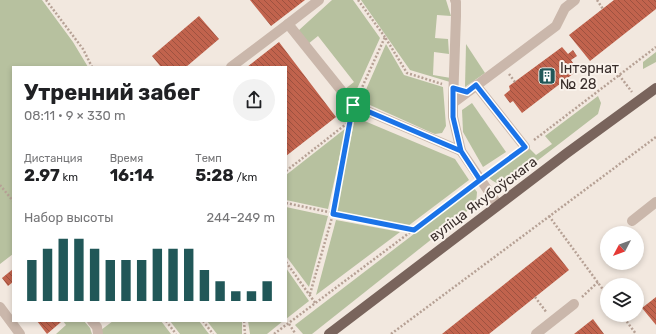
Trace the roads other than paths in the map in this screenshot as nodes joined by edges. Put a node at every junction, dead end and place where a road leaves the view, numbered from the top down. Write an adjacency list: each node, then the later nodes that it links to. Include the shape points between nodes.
1 (319, 0): 4 (lane)
2 (455, 0): 8 (lane)
3 (575, 0): 6 (lane, via 565,8 556,26)
4 (288, 24): 5 (lane); 10 (lane, via 353,105)
5 (232, 66)
6 (476, 85): 8 (lane); 9 (lane)
7 (656, 88): 12 (main road, вуліца Якубоўскага)
8 (453, 103): 10 (lane, via 453,117)
9 (525, 147)
10 (461, 151): 12 (lane)
11 (656, 202): 13 (lane)
12 (498, 205): 19 (main road, вуліца Якубоўскага)
13 (632, 222)
14 (574, 304): 20 (lane)
15 (0, 307): 17 (lane)
16 (93, 322): 18 (lane)
17 (20, 334)
18 (98, 334)
19 (328, 334)
20 (536, 334)

